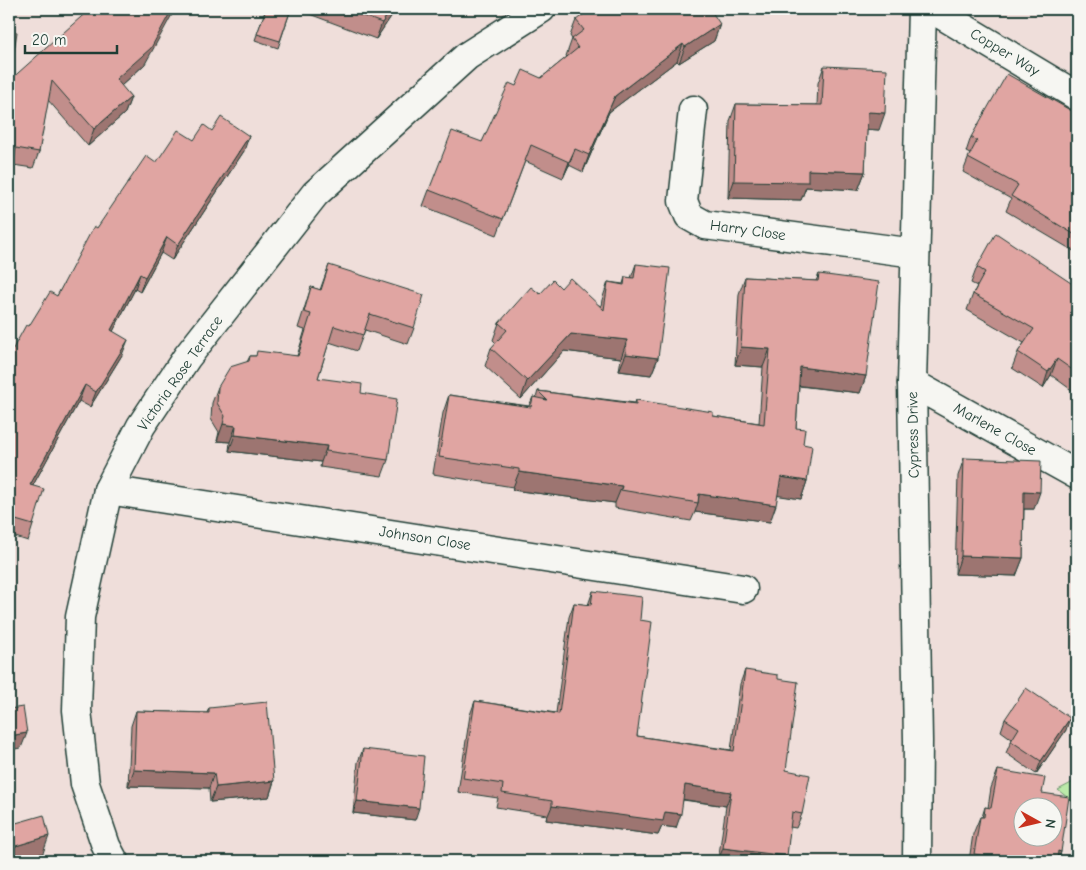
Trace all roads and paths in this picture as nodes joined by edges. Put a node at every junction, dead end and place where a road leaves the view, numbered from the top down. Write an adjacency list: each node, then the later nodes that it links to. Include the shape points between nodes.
1 (541, 9): 9 (street, Victoria Rose Terrace, via 467,56 315,194 187,357 141,426)
2 (922, 9): 6 (street, Cypress Drive)
3 (932, 9): 4 (street, Copper Way)
4 (1077, 96)
5 (693, 110): 6 (street, Harry Close, via 683,201 689,216 705,224)
6 (915, 253): 7 (street, Cypress Drive)
7 (912, 383): 8 (street, Marlene Close); 12 (street, Cypress Drive)
8 (1077, 475)
9 (108, 490): 10 (street, Johnson Close); 11 (street, Victoria Rose Terrace, via 80,617 77,710 85,784)
10 (742, 589)
11 (114, 861)
12 (917, 861)

